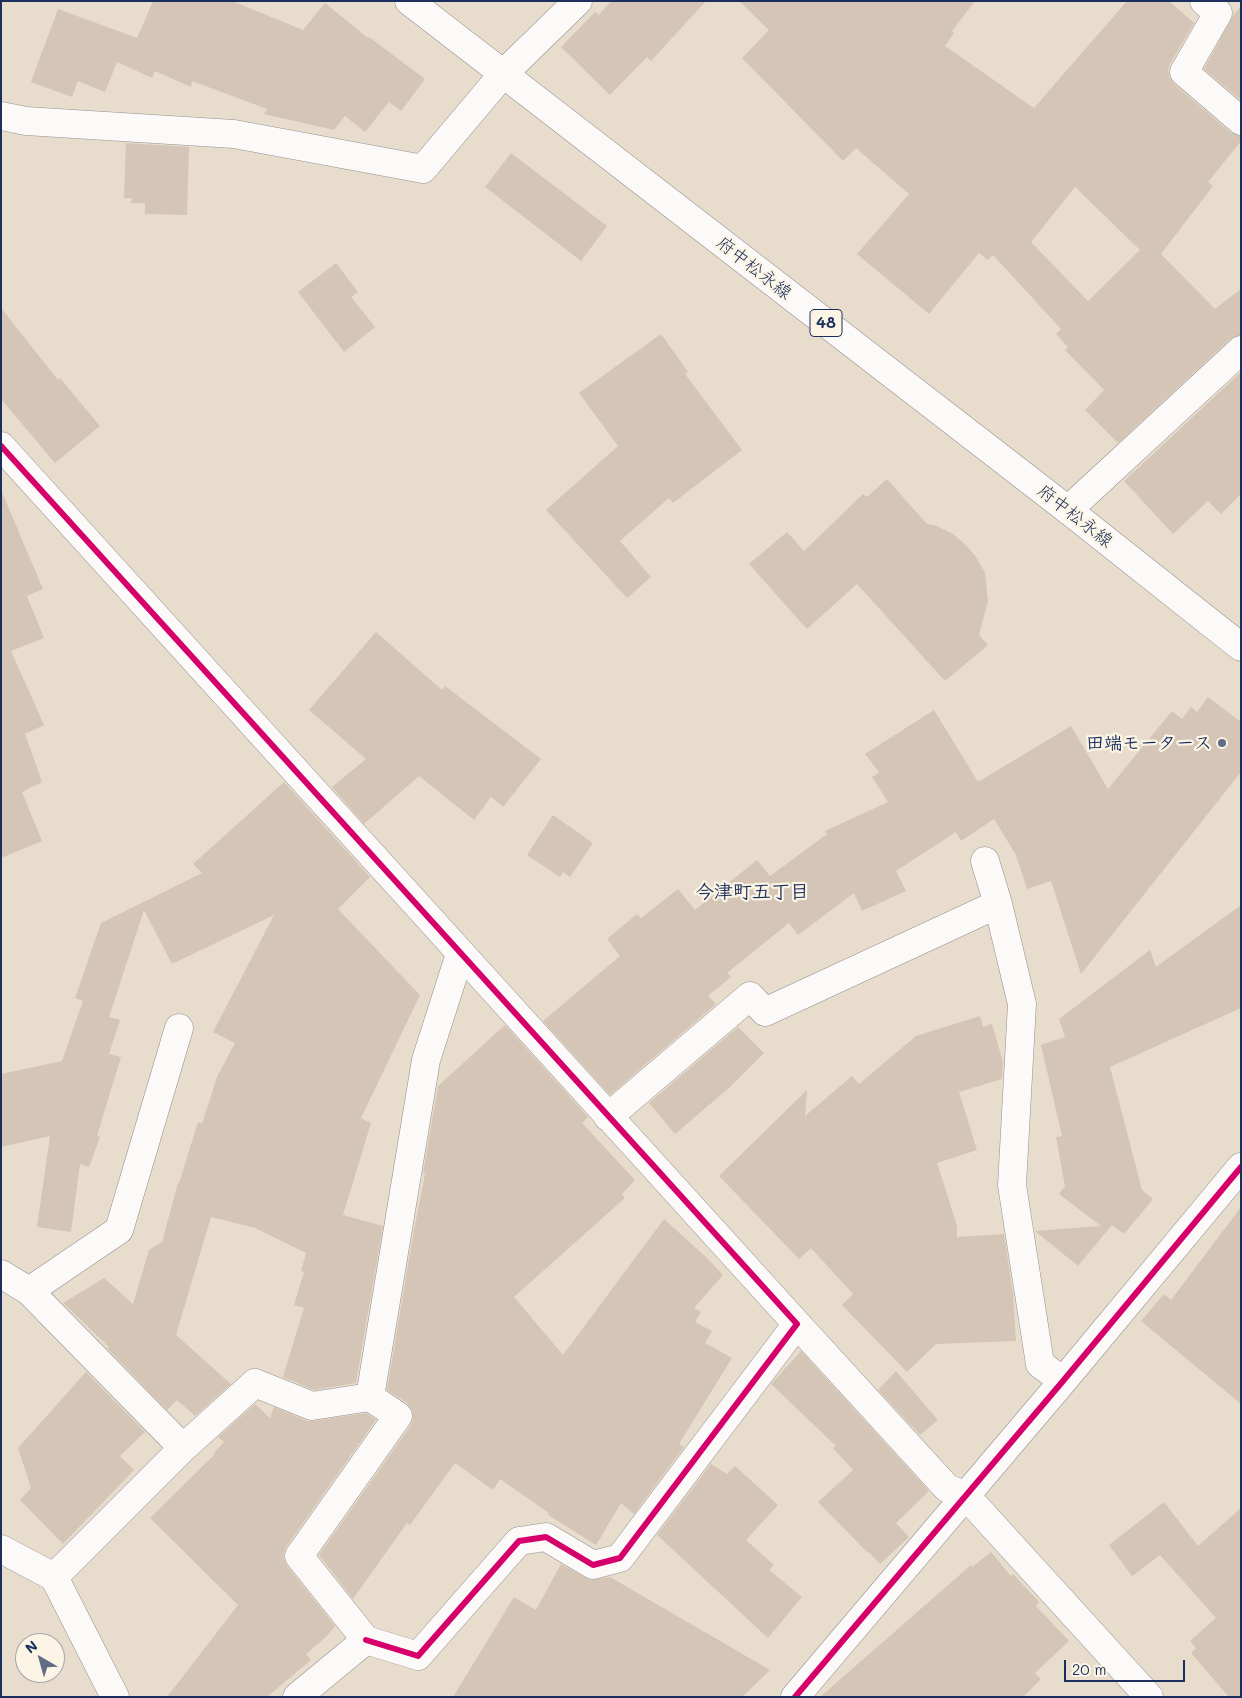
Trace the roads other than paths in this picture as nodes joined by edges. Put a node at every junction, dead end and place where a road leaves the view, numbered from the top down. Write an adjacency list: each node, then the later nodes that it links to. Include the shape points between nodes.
1 (409, 1): 4 (street, 府中松永線 / 48)
2 (578, 1): 4 (street)
3 (1204, 1): 6 (street, via 1218,13 1184,72)
4 (503, 74): 5 (street, via 423,169 234,134 26,121); 9 (street, 府中松永線 / 48)
5 (1, 116)
6 (1241, 121)
7 (1241, 350): 9 (street)
8 (1, 446): 13 (street)
9 (1068, 510): 10 (street, 府中松永線 / 48)
10 (1241, 647)
11 (985, 861): 12 (street)
12 (998, 904): 15 (street, via 765,1012 750,996); 20 (street, via 1022,1004 1012,1185 1040,1364)
13 (460, 954): 15 (street); 21 (street, via 426,1060)
14 (179, 1028): 18 (street, via 120,1230)
15 (608, 1117): 19 (street)
16 (1241, 1167): 20 (street)
17 (1, 1274): 18 (street)
18 (28, 1291): 22 (street)
19 (797, 1324): 23 (street, via 947,1488); 26 (street, via 620,1558 593,1564 546,1537 519,1541 418,1656)
20 (1064, 1381): 23 (street)
21 (370, 1397): 22 (street, via 312,1406 255,1383); 26 (street, via 398,1416 299,1556)
22 (184, 1448): 25 (street)
23 (966, 1496): 27 (street); 30 (street)
24 (1, 1548): 25 (street)
25 (54, 1577): 28 (street)
26 (366, 1640): 29 (street)
27 (1139, 1693)
28 (115, 1697)
29 (298, 1697)
30 (794, 1697)

